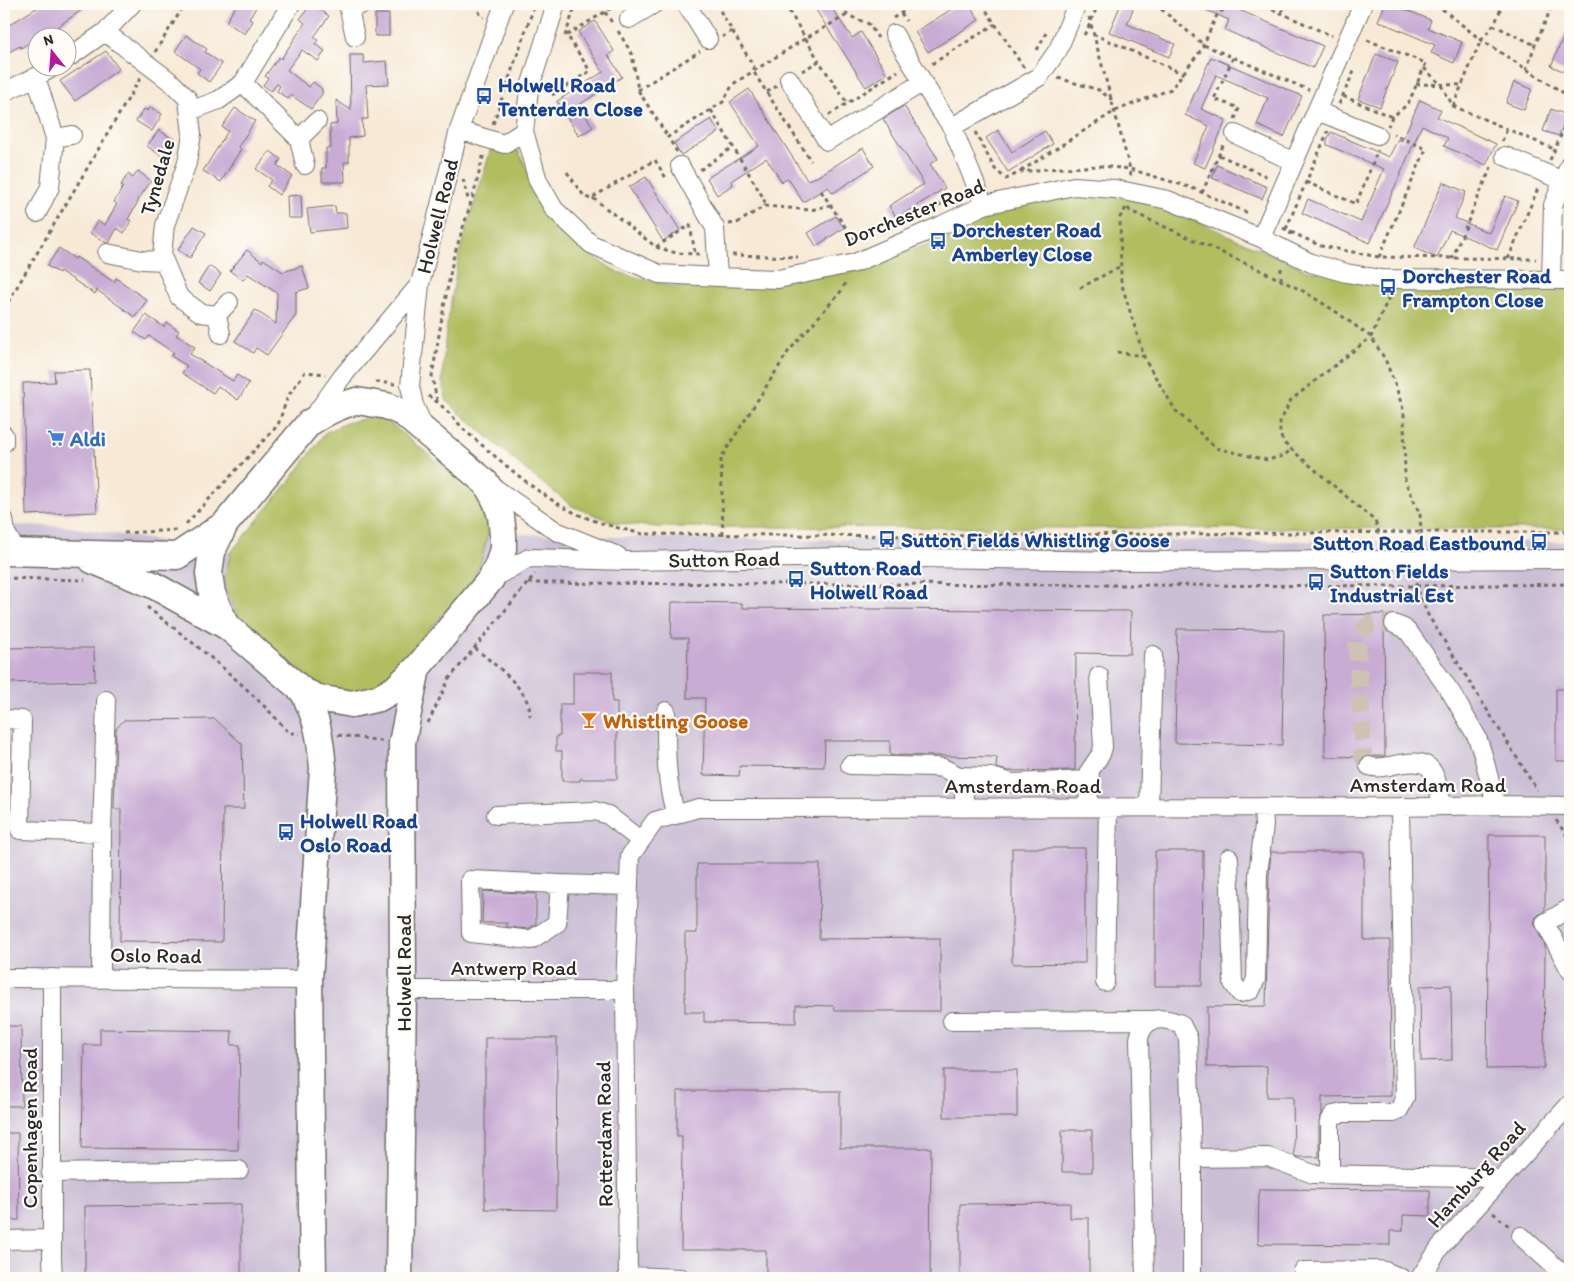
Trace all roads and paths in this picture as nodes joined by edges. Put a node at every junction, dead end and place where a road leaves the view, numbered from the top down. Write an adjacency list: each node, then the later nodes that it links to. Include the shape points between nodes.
1 (9, 4): 27 (path)
2 (132, 4): 38 (street)
3 (186, 4): 53 (path)
4 (290, 4): 64 (street)
5 (504, 4): 90 (street, Holwell Road)
6 (535, 4): 99 (path)
7 (556, 4): 91 (street, Dorchester Road, via 529,90)
8 (576, 4): 40 (path, via 565,37)
9 (616, 4): 28 (path)
10 (654, 4): 32 (street)
11 (686, 4): 46 (street)
12 (716, 4): 37 (path)
13 (785, 4): 44 (path)
14 (846, 4): 31 (path)
15 (982, 4): 33 (path)
16 (1077, 4): 34 (path, via 1089,14); 58 (street, via 1058,50 1039,78)
17 (1098, 4): 34 (path)
18 (1154, 4): 47 (path)
19 (1230, 4): 47 (path, via 1218,15)
20 (1257, 4): 30 (path)
21 (1286, 4): 30 (path)
22 (1363, 4): 82 (street)
23 (1436, 4): 45 (path)
24 (1503, 4): 35 (path)
25 (1553, 4): 48 (path)
26 (351, 5): 43 (street)
27 (4, 6)
28 (606, 12): 40 (path); 69 (path, via 632,54)
29 (901, 13): 41 (path)
30 (1281, 13): 42 (path)
31 (847, 16): 41 (path); 44 (path)
32 (629, 19)
33 (995, 24): 51 (path, via 932,64); 58 (path)
34 (1090, 24): 39 (path)
35 (1494, 25): 45 (path); 48 (path)
36 (1049, 28): 50 (path)
37 (732, 31): 46 (path); 56 (path, via 754,66)
38 (105, 32): 49 (street); 53 (street, Tynedale)
39 (1092, 34): 59 (path); 76 (path)
40 (567, 35): 73 (path, via 590,71)
41 (896, 36): 68 (street)
42 (1333, 36)
43 (355, 37)
44 (806, 38): 52 (path); 56 (path)
45 (1481, 40): 55 (path); 67 (path)
46 (709, 43): 69 (path)
47 (1204, 45): 59 (path); 70 (path)
48 (1535, 45): 55 (path)
49 (78, 51)
50 (1035, 52)
51 (928, 57)
52 (819, 61): 63 (path); 77 (path)
53 (148, 64): 80 (street, Tynedale, via 188,99); 150 (path)
54 (1424, 68): 66 (path)
55 (1526, 70): 75 (path)
56 (753, 71): 72 (path); 79 (path, via 733,84 723,102)
57 (1016, 72): 58 (path)
58 (1028, 74): 87 (street)
59 (1184, 74): 81 (path, via 1171,89)
60 (34, 78): 71 (street)
61 (36, 78): 97 (street)
62 (1058, 78): 76 (path, via 1099,90)
63 (789, 79): 72 (path); 88 (street)
64 (243, 83): 80 (street, via 219,100); 98 (street)
65 (1416, 84): 66 (path)
66 (1441, 85): 67 (path); 78 (path)
67 (1462, 85): 78 (path)
68 (917, 86): 77 (path, via 898,71); 87 (street); 88 (street, via 828,141)
69 (638, 90): 95 (path)
70 (1310, 90)
71 (4, 92)
72 (767, 92): 96 (path)
73 (552, 95)
74 (1343, 96): 84 (path)
75 (1570, 97)
76 (1112, 100): 81 (path)
77 (847, 104): 88 (path)
78 (1453, 106): 89 (path)
79 (711, 110): 95 (path); 100 (path)
80 (190, 111): 140 (street, Tynedale, via 192,134 187,163 166,225)
81 (1115, 111): 110 (path); 112 (path)
82 (1317, 111): 85 (street); 106 (street)
83 (1570, 115): 101 (path)
84 (1392, 117)
85 (1334, 118): 92 (street); 126 (path)
86 (317, 121): 98 (street)
87 (960, 123): 112 (path, via 1006,179); 121 (street)
88 (816, 124): 96 (path)
89 (1507, 129): 101 (path); 103 (path)
90 (459, 130): 99 (street); 147 (street, Holwell Road)
91 (524, 131): 99 (street, via 504,144); 143 (street, Dorchester Road, via 538,181 554,209 591,244 659,274)
92 (1381, 133): 136 (path, via 1426,149)
93 (1235, 134): 106 (street)
94 (72, 135): 97 (street)
95 (668, 137): 109 (path)
96 (795, 137): 105 (path)
97 (55, 138): 123 (street, via 50,187)
98 (299, 138): 108 (street)
99 (487, 140): 159 (path, via 454,259 443,314 432,376)
100 (734, 146): 109 (path); 122 (path)
101 (1554, 149): 113 (path)
102 (1219, 154): 114 (path)
103 (1499, 155): 113 (street); 137 (path)
104 (655, 160): 118 (path)
105 (811, 161)
106 (1294, 162): 124 (street)
107 (1570, 164): 115 (street)
108 (305, 165)
109 (682, 166): 125 (street)
110 (1130, 169): 112 (path, via 1102,166); 119 (path); 124 (path, via 1192,188)
111 (568, 172): 118 (path, via 584,196)
112 (1020, 172)
113 (1545, 173): 115 (street); 138 (path)
114 (1272, 179)
115 (1563, 181): 139 (street, via 1553,205)
116 (960, 185): 128 (path, via 962,194)
117 (820, 191): 120 (path)
118 (593, 198): 131 (path)
119 (1129, 199): 121 (street, Dorchester Road, via 1115,189 1074,186); 129 (street, Dorchester Road, via 1168,200); 142 (path, via 1120,217); 153 (path, via 1130,211 1303,291)
120 (830, 205): 122 (path, via 811,210); 130 (path, via 856,244)
121 (984, 205): 141 (street, Dorchester Road)
122 (765, 206): 125 (path, via 737,223)
123 (37, 213)
124 (1269, 220): 129 (street)
125 (714, 226): 134 (street)
126 (1286, 229)
127 (1291, 232): 136 (path, via 1321,246)
128 (874, 235)
129 (1261, 238): 144 (street, Dorchester Road, via 1311,264 1346,274)
130 (849, 246)
131 (656, 247): 133 (path, via 676,253); 133 (path, via 690,225)
132 (107, 253): 140 (street)
133 (695, 253): 134 (path)
134 (717, 254): 135 (path); 143 (street)
135 (802, 256)
136 (1379, 258): 137 (path)
137 (1452, 259): 138 (path)
138 (1508, 259): 139 (path)
139 (1552, 259): 145 (street)
140 (164, 261): 151 (street, Tynedale, via 179,297 201,314)
141 (855, 263): 143 (street, Dorchester Road, via 778,279); 172 (path, via 842,290 788,352 721,458)
142 (1121, 266): 148 (path); 155 (path, via 1121,282)
143 (718, 278)
144 (1392, 279): 145 (street, Dorchester Road); 153 (path, via 1390,298)
145 (1551, 280): 146 (street, Dorchester Road)
146 (1570, 280)
147 (420, 284): 156 (street); 158 (street, Holwell Road)
148 (1080, 288)
149 (229, 302): 151 (street)
150 (4, 309)
151 (217, 315): 152 (street)
152 (221, 334)
153 (1371, 337): 164 (path, via 1291,400 1280,422 1280,435); 169 (path, via 1385,359 1404,412 1404,482 1420,514)
154 (1118, 352): 155 (path)
155 (1143, 356): 164 (path, via 1176,411 1216,448 1267,460 1284,456)
156 (342, 377): 160 (street); 171 (path, via 305,372 288,396 278,425 181,530)
157 (371, 381): 158 (path)
158 (410, 386): 159 (path); 161 (street, Holwell Road, via 418,416)
159 (437, 401): 172 (path, via 458,425 528,484 568,509 612,527 643,534)
160 (309, 423): 161 (highway, via 343,404 372,402 403,413); 167 (highway)
161 (428, 432): 165 (highway)
162 (4, 435): 163 (street)
163 (4, 443)
164 (1292, 449): 168 (path, via 1375,521)
165 (486, 483): 176 (street, Sutton Road, via 556,531); 178 (highway, via 501,516 503,535 503,550)
166 (4, 519): 173 (street)
167 (225, 524): 174 (highway, via 177,556); 183 (highway, via 212,551 209,574 218,610)
168 (1379, 532): 169 (path); 172 (path)
169 (1421, 532): 170 (path); 177 (path)
170 (1570, 532)
171 (123, 533)
172 (723, 535)
173 (10, 552): 174 (highway)
174 (75, 554): 183 (highway, via 153,585)
175 (1570, 559): 177 (street, Sutton Road)
176 (628, 560): 177 (street, Sutton Road, via 848,557 1126,561); 178 (street, Sutton Road, via 529,558)
177 (1417, 560): 181 (path)
178 (491, 579): 186 (highway)
179 (528, 583): 181 (path)
180 (1570, 584): 181 (path)
181 (1416, 586): 199 (path, via 1428,615)
182 (1394, 624): 197 (street, via 1410,634 1477,737)
183 (228, 627): 188 (highway)
184 (475, 648): 191 (path, via 524,695)
185 (1153, 655): 202 (street)
186 (417, 668): 188 (highway, via 395,689 366,702 336,702); 222 (highway, Holwell Road, via 402,744)
187 (1098, 676): 196 (street, via 1103,747 1090,770)
188 (303, 691): 220 (highway, via 320,733 322,768)
189 (106, 700): 209 (street)
190 (666, 711): 208 (street, via 670,795)
191 (530, 716)
192 (4, 719): 209 (street, via 22,720 20,830)
193 (850, 765): 195 (street, via 935,767)
194 (1369, 766): 198 (street, via 1378,768 1411,761 1429,766 1435,773)
195 (964, 776): 196 (street, via 991,777 1012,783); 205 (street)
196 (1089, 780): 201 (street)
197 (1496, 805): 198 (street, Amsterdam Road); 199 (street, Amsterdam Road)
198 (1442, 806): 204 (street, Amsterdam Road)
199 (1547, 806): 200 (street, Amsterdam Road); 210 (path)
200 (1570, 806)
201 (1088, 807): 205 (street, Amsterdam Road); 206 (street, Amsterdam Road)
202 (1149, 807): 203 (street, Amsterdam Road); 206 (street, Amsterdam Road)
203 (1263, 807): 204 (street, Amsterdam Road); 212 (street, via 1256,979 1251,990 1240,993 1232,983)
204 (1400, 807): 230 (street, via 1405,1098 1399,1110 1393,1113 1333,1114 1330,1121)
205 (964, 808): 208 (street, Amsterdam Road, via 698,808)
206 (1108, 808): 221 (street)
207 (496, 815): 211 (street, via 595,811 608,815)
208 (676, 815): 211 (street, Amsterdam Road, via 655,821)
209 (102, 833): 217 (street)
210 (1570, 840)
211 (641, 841): 214 (street, Amsterdam Road, via 630,856)
212 (1229, 858)
213 (560, 884): 213 (street, via 557,923 531,940 471,933 470,880); 214 (street)
214 (628, 886): 223 (street, Amsterdam Road)
215 (1570, 908): 216 (street, via 1545,923)
216 (1570, 970)
217 (101, 977): 219 (street, Oslo Road); 220 (street, Oslo Road)
218 (4, 978): 219 (street, Oslo Road)
219 (52, 978): 229 (street, Copenhagen Road)
220 (309, 980): 239 (highway)
221 (1105, 982)
222 (403, 990): 223 (street, Antwerp Road); 240 (highway, Holwell Road)
223 (625, 990): 237 (street, Rotterdam Road)
224 (1152, 1020): 225 (street); 227 (street, via 1181,1024 1188,1038); 242 (street, via 1145,1024 1139,1039)
225 (952, 1021)
226 (1570, 1104): 231 (street, Hamburg Road)
227 (1192, 1158): 230 (street, via 1268,1157 1313,1174); 243 (street)
228 (239, 1170): 229 (street)
229 (52, 1172): 234 (street, Copenhagen Road)
230 (1330, 1174): 231 (street)
231 (1501, 1179): 232 (street, Hamburg Road)
232 (1479, 1202): 233 (path); 245 (street, Hamburg Road, via 1440,1247)
233 (1521, 1236): 246 (street)
234 (52, 1239): 235 (street); 238 (street, Copenhagen Road)
235 (4, 1240)
236 (1303, 1271): 244 (street, via 1377,1270)
237 (628, 1277): 241 (street)
238 (53, 1278)
239 (314, 1278)
240 (399, 1278)
241 (681, 1278)
242 (1145, 1278)
243 (1192, 1278)
244 (1401, 1278)
245 (1420, 1278)
246 (1568, 1278)

